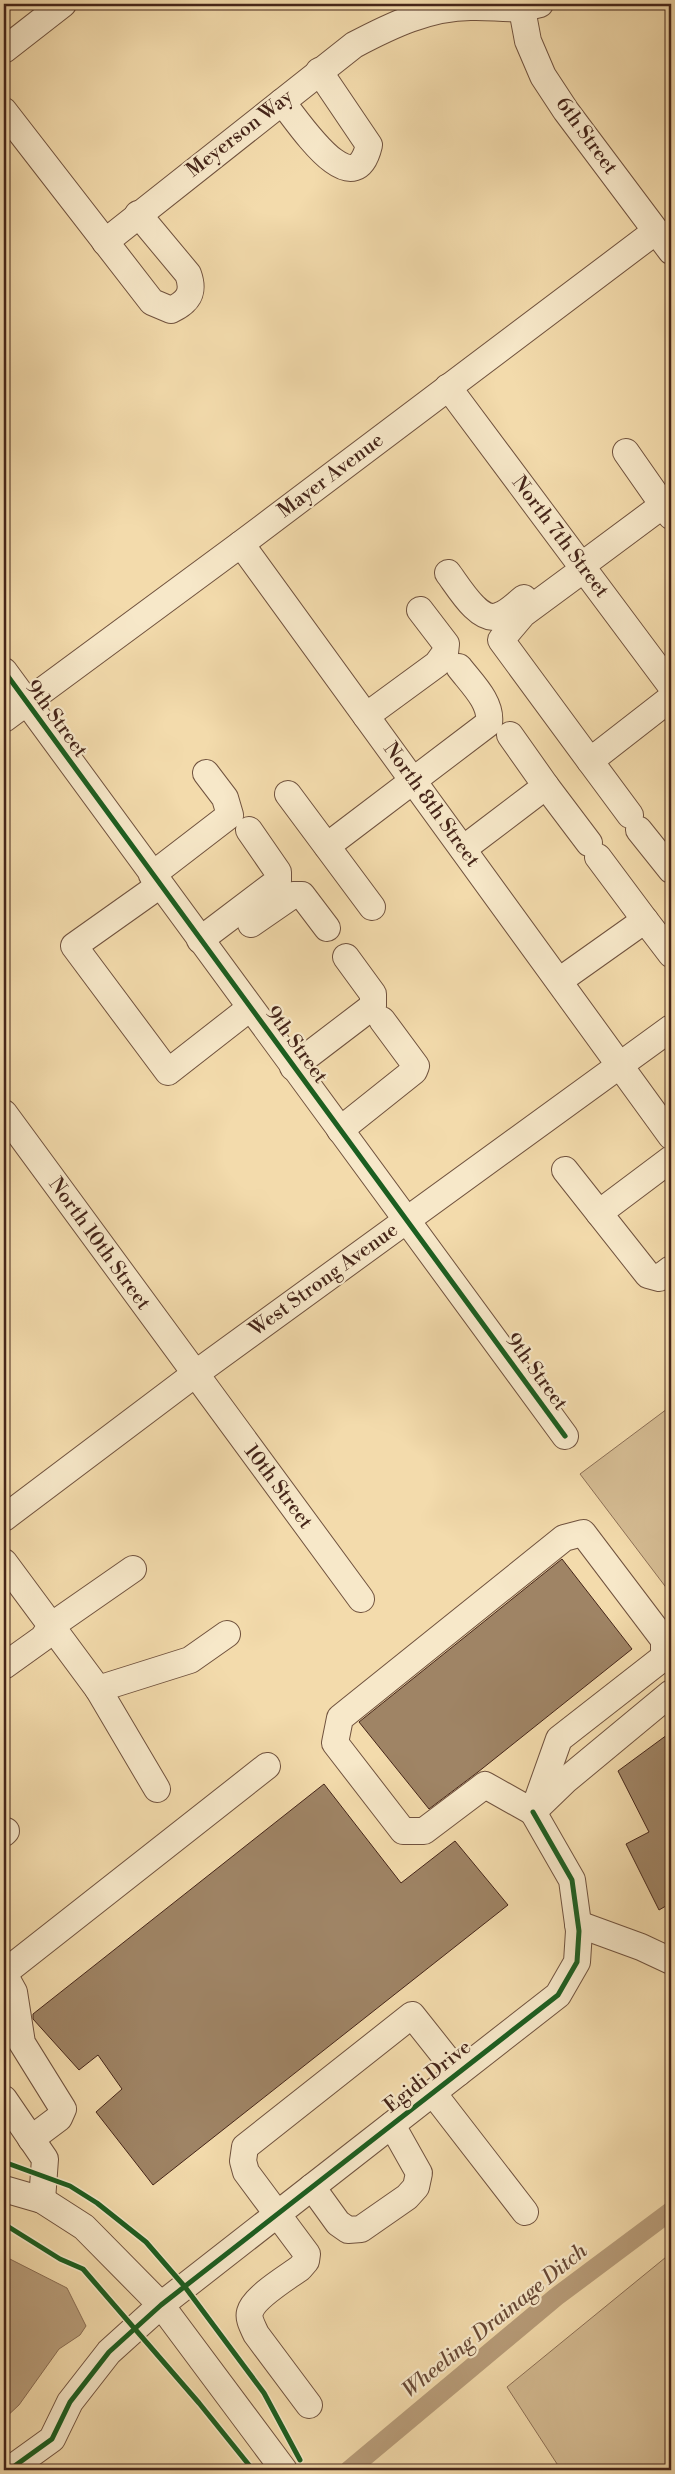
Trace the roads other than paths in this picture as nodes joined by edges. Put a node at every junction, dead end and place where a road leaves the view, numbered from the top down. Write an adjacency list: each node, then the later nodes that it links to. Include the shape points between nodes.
1 (63, 4): 3 (street)
2 (531, 6): 4 (street, Meyerson Way, via 470,6 419,16 390,26 354,45); 8 (street, 6th Street, via 528,41 543,76)
3 (4, 50)
4 (319, 71): 5 (street, Meyerson Way); 5 (street, via 369,144 363,162 354,168 346,168 334,162)
5 (282, 102): 7 (street, Meyerson Way)
6 (4, 111): 9 (street)
7 (138, 214): 9 (street, Meyerson Way); 9 (street, via 188,274 192,292 184,304 171,310 152,302)
8 (664, 241): 10 (street, Mayer Avenue)
9 (105, 242)
10 (448, 387): 13 (street, Mayer Avenue); 14 (street, North 7th Street)
11 (626, 452): 12 (street)
12 (667, 510): 14 (street)
13 (240, 544): 21 (street, Mayer Avenue); 22 (street, North 8th Street)
14 (580, 564): 15 (street, via 496,617 486,617 476,609); 19 (street, North 7th Street); 25 (street, via 523,614 501,640)
15 (448, 573)
16 (420, 610): 22 (street, via 446,644 445,654 437,664)
17 (459, 667): 27 (street, via 486,703 490,713 488,723)
18 (4, 671): 21 (street, 9th Street)
19 (671, 686)
20 (671, 698): 25 (street)
21 (26, 702): 23 (street, Mayer Avenue); 34 (street, 9th Street)
22 (366, 716): 27 (street, North 8th Street)
23 (4, 719)
24 (510, 735): 28 (street)
25 (590, 761): 33 (street)
26 (206, 773): 34 (street, via 225,798 230,815)
27 (413, 781): 31 (street); 32 (street, North 8th Street)
28 (546, 786): 32 (street); 36 (street)
29 (288, 794): 31 (street)
30 (248, 830): 38 (street, via 278,872 278,881)
31 (326, 846): 35 (street)
32 (463, 849): 41 (street, North 8th Street)
33 (671, 870)
34 (156, 880): 38 (street, 9th Street); 42 (street, via 74,946 168,1072)
35 (372, 907)
36 (645, 920): 39 (street); 41 (street)
37 (327, 928): 38 (street, via 302,895 294,895)
38 (206, 948): 42 (street, 9th Street)
39 (671, 954)
40 (346, 957): 46 (street, via 372,994 373,1006)
41 (559, 981): 45 (street, North 8th Street)
42 (250, 1008): 46 (street, 9th Street)
43 (382, 1020): 48 (street, via 416,1066 414,1071)
44 (671, 1028): 45 (street, West Strong Avenue)
45 (621, 1066): 49 (street, North 8th Street); 53 (street, West Strong Avenue)
46 (294, 1067): 48 (street, 9th Street)
47 (4, 1113): 55 (street, North 10th Street)
48 (340, 1130): 53 (street, 9th Street)
49 (671, 1136)
50 (671, 1159): 52 (street)
51 (565, 1170): 52 (street)
52 (599, 1213): 54 (street, via 648,1275 659,1278)
53 (407, 1221): 55 (street, West Strong Avenue); 56 (street, 9th Street)
54 (671, 1269)
55 (195, 1374): 57 (street, West Strong Avenue); 60 (street, 10th Street)
56 (565, 1436)
57 (4, 1518)
58 (4, 1562): 61 (street)
59 (133, 1569): 61 (street)
60 (361, 1599)
61 (51, 1626): 63 (street, via 43,1638); 64 (street)
62 (227, 1634): 64 (street, via 190,1660)
63 (4, 1666)
64 (98, 1689): 67 (street)
65 (671, 1693): 68 (street, via 566,1780)
66 (267, 1766): 71 (street)
67 (157, 1789)
68 (533, 1812): 68 (street, via 559,1739 664,1657 664,1640 584,1533 564,1538 340,1718 335,1744 403,1831 424,1831 485,1785); 69 (street, Egidi Drive, via 572,1880)
69 (578, 1924): 70 (street); 72 (street, Egidi Drive, via 577,1962 558,1995)
70 (671, 1961)
71 (4, 1973): 76 (street, via 14,1992 22,2043 63,2109 59,2118)
72 (458, 2073): 73 (street, Egidi Drive); 81 (street, via 412,2015 245,2147 243,2161 246,2172)
73 (433, 2093): 75 (street, Egidi Drive); 80 (street)
74 (4, 2099): 76 (street)
75 (392, 2125): 77 (street, Egidi Drive); 77 (street, via 419,2173 416,2187 407,2197 361,2229 348,2230 338,2223)
76 (31, 2139): 79 (street, via 45,2159)
77 (312, 2188): 81 (street, Egidi Drive)
78 (4, 2189): 79 (street)
79 (42, 2200): 82 (street, via 84,2227)
80 (525, 2212)
81 (278, 2214): 82 (street, Egidi Drive); 83 (street, via 304,2248 306,2261 254,2303 251,2323)
82 (161, 2306): 84 (street, Egidi Drive, via 109,2352 70,2402 52,2439); 85 (street)
83 (309, 2406)
84 (9, 2470)
85 (284, 2470)

